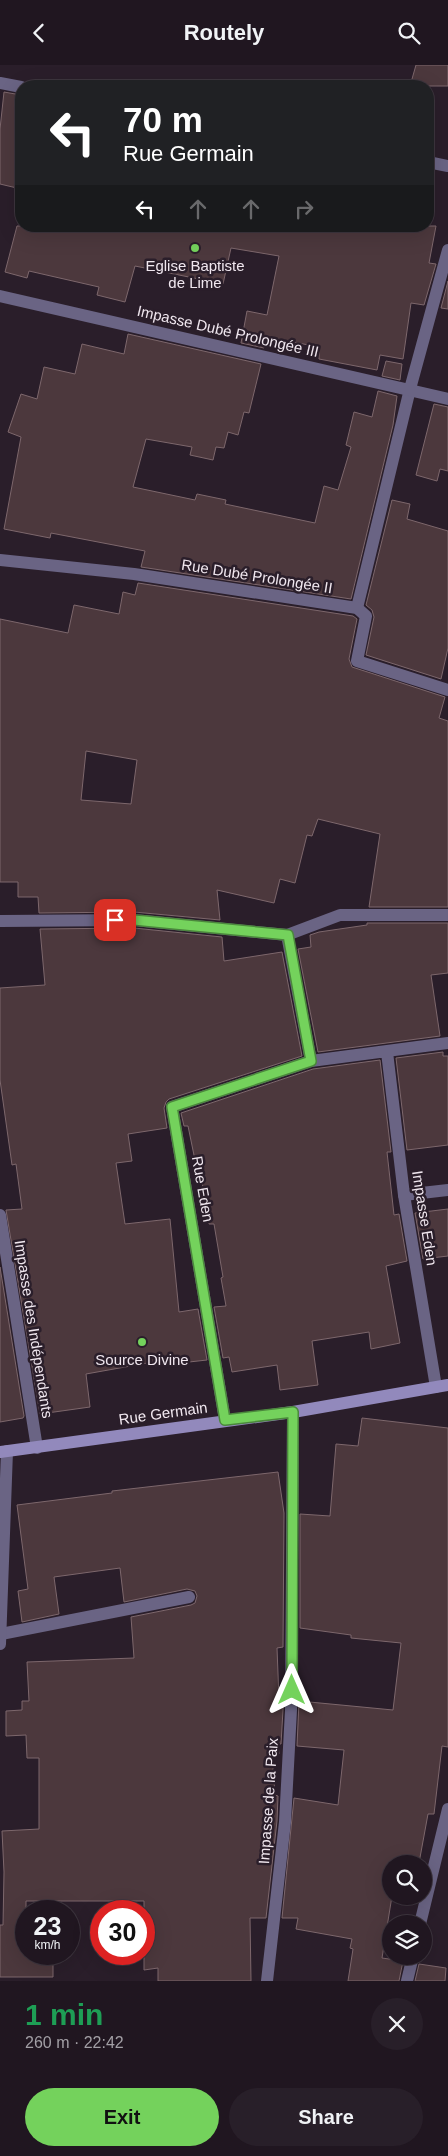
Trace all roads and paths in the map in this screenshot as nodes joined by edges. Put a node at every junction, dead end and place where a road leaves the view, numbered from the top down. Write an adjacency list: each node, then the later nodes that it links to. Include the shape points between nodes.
1 (0, 83): 2 (street)
2 (15, 86)
3 (434, 162): 4 (street)
4 (448, 166)
5 (448, 250): 7 (street)
6 (0, 296): 7 (street, Impasse Dubé Prolongée III)
7 (410, 389): 8 (street, Impasse Dubé Prolongée III); 10 (street)
8 (448, 399)
9 (0, 560): 10 (street, Rue Dubé Prolongée II, via 134,574)
10 (357, 608): 11 (street, via 366,615 358,661)
11 (448, 690)
12 (448, 915): 14 (street, via 340,915)
13 (0, 921): 14 (street, via 134,920)
14 (288, 935): 17 (street)
15 (448, 1043): 16 (street)
16 (387, 1053): 17 (street); 19 (street, Impasse Eden)
17 (311, 1061): 23 (street, Rue Eden, via 172,1107)
18 (448, 1190): 19 (street)
19 (404, 1195): 21 (street, Impasse Eden)
20 (0, 1215): 24 (street, Impasse des Indépendants)
21 (442, 1386): 22 (street, Rue Germain)
22 (293, 1412): 23 (street, Rue Germain); 31 (street, Impasse de la Paix, via 291,1710 285,1822)
23 (225, 1420): 24 (street, Rue Germain)
24 (37, 1448): 25 (street, Rue Germain)
25 (4, 1451): 27 (street)
26 (190, 1597): 27 (street)
27 (0, 1639)
28 (448, 1809): 29 (street)
29 (422, 1915)
30 (411, 1965): 32 (street)
31 (267, 1981)
32 (407, 1981)

